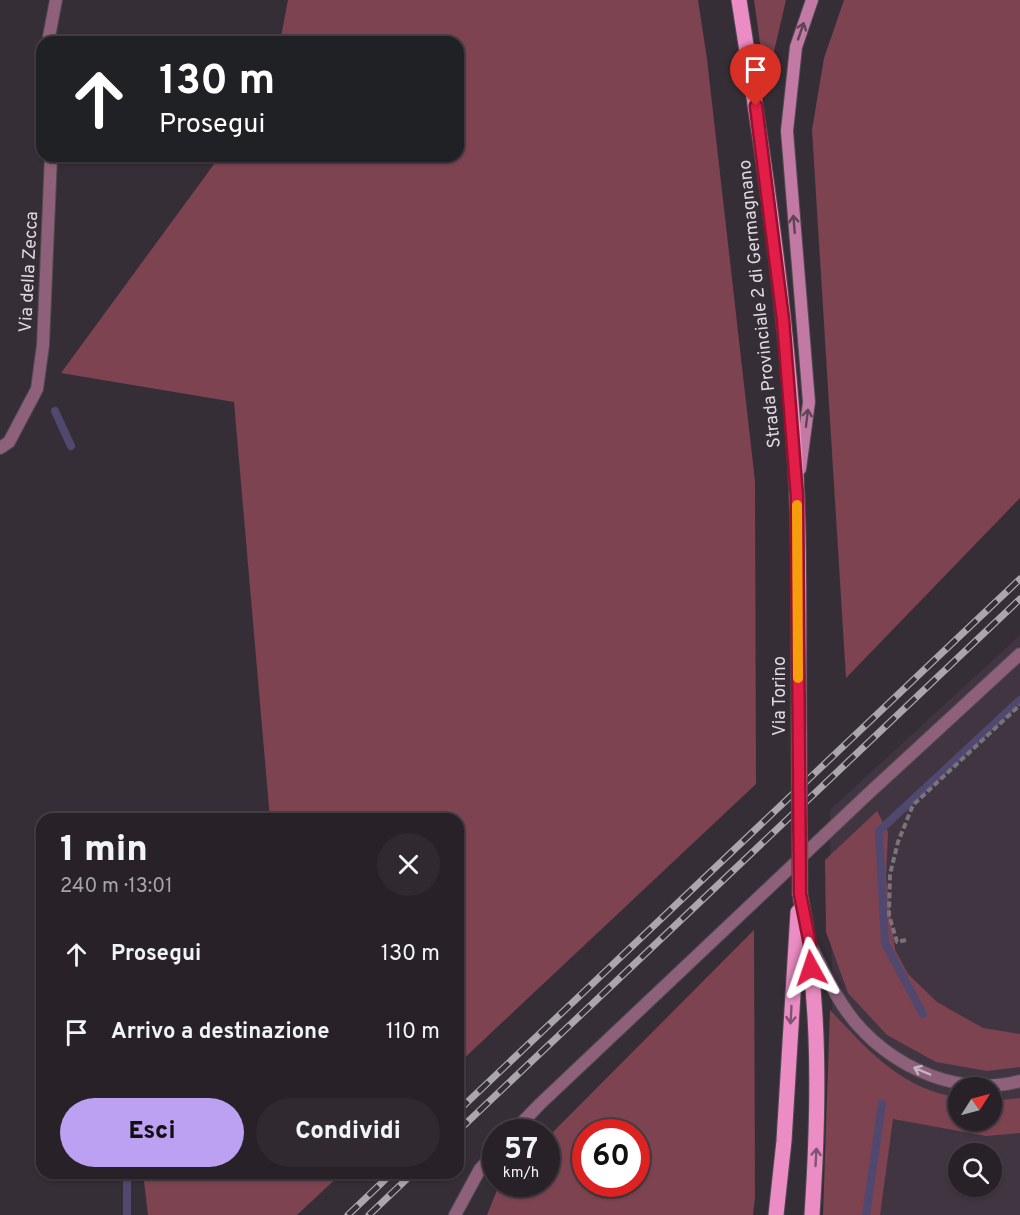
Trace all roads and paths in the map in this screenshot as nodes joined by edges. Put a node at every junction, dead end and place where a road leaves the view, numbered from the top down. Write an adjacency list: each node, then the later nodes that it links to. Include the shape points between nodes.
1 (56, 0): 4 (street)
2 (739, 0): 7 (main road, Strada Provinciale 2 di Germagnano, via 763,149 779,285)
3 (812, 0): 7 (main road, one-way to 3, via 809,402 787,131 796,46)
4 (49, 36)
5 (51, 162): 6 (street, Via della Zecca, via 43,345 37,389 9,442)
6 (0, 448)
7 (797, 497): 10 (main road, Via Torino, bridge)
8 (1020, 654): 14 (street)
9 (1020, 705): 11 (path, via 913,805 890,874 889,915 897,942)
10 (800, 894): 12 (main road, Via Torino); 17 (main road, Via Torino, one-way to 17)
11 (906, 940)
12 (810, 944): 13 (street, one-way to 12, via 1007,1085 957,1084 900,1061 865,1033 841,1002); 18 (main road, Via Torino, one-way to 12, via 816,1147)
13 (1020, 1081)
14 (526, 1119)
15 (482, 1167): 16 (street)
16 (455, 1215)
17 (776, 1215)
18 (812, 1215)

